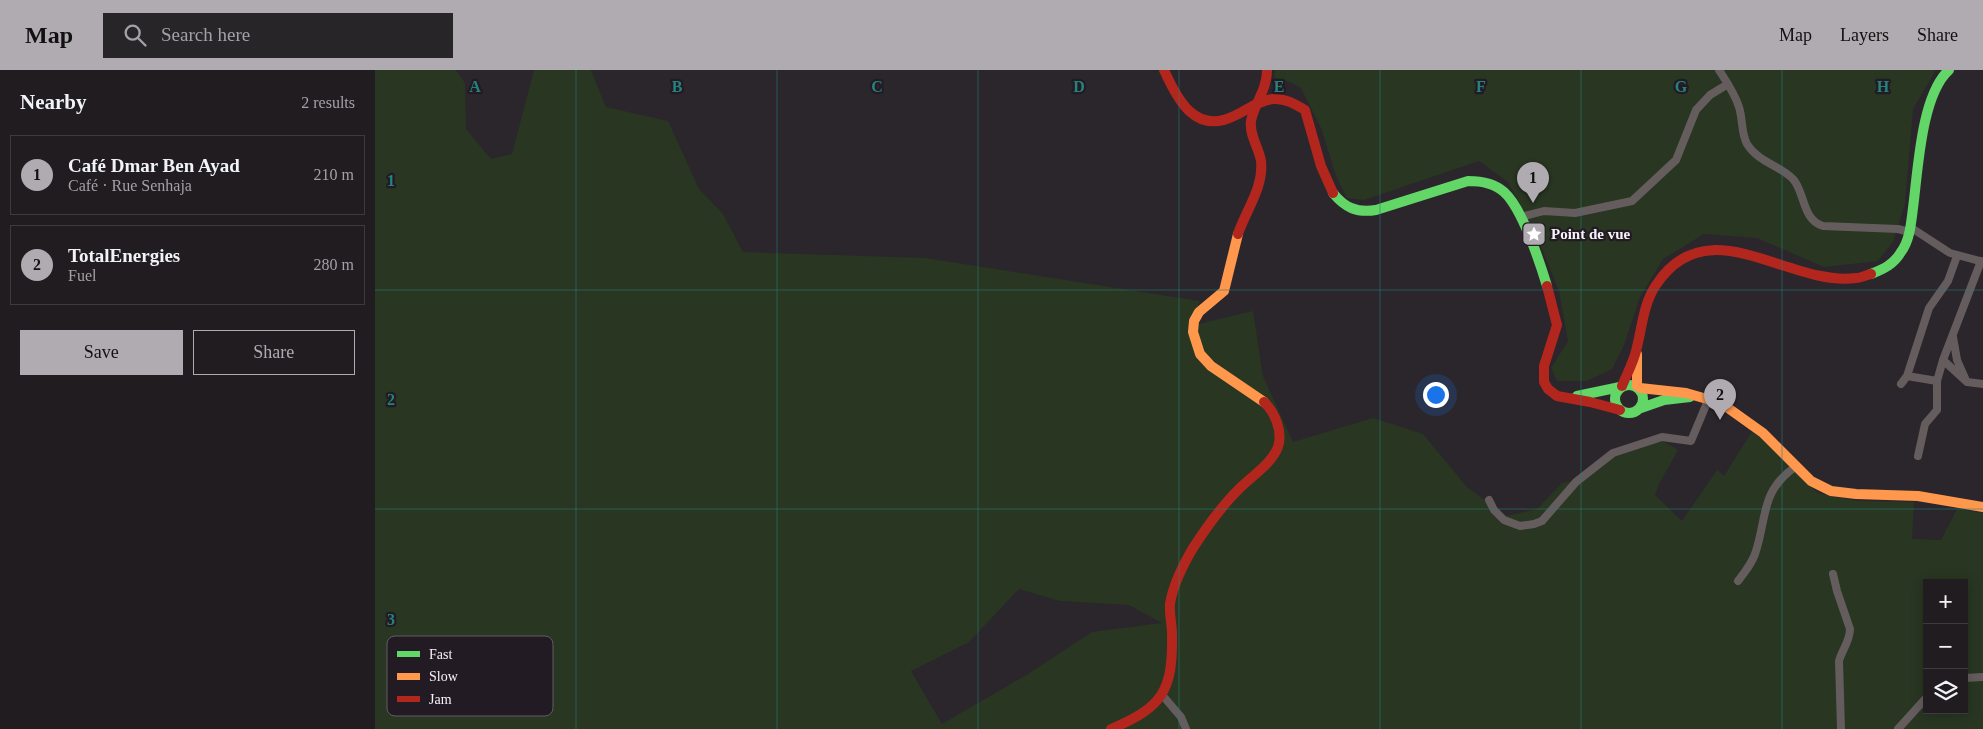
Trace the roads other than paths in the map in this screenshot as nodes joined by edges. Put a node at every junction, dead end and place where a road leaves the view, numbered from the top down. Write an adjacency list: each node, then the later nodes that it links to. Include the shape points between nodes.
1 (1164, 70): 6 (main road, via 1181,103 1201,118 1217,118 1229,112 1246,95)
2 (1267, 70): 6 (main road)
3 (1719, 70): 5 (street)
4 (1949, 70): 8 (main road, via 1932,93)
5 (1728, 84): 7 (street, via 1696,110 1675,160 1632,201 1575,213 1544,211); 8 (street, via 1739,107 1743,135 1751,150 1792,178 1815,222 1823,226)
6 (1276, 85): 7 (main road, via 1300,101 1328,185 1344,205 1354,210 1376,210 1458,182 1478,180 1504,192); 33 (main road, via 1255,110 1251,122 1261,162 1260,183 1236,243 1224,291 1198,314 1193,336 1201,358 1212,369 1250,391 1268,406 1278,428 1279,441 1272,456 1211,522 1191,552 1174,588 1170,610 1169,679)
7 (1521, 217): 21 (main road, via 1555,308 1557,324 1553,344 1541,372 1542,379 1556,396)
8 (1910, 229): 9 (street); 12 (main road, via 1900,254 1892,264 1870,276 1849,279 1811,274 1737,251 1717,249 1691,254 1670,268 1657,284 1646,307)
9 (1957, 256): 10 (street); 14 (street, via 1948,281 1929,308)
10 (1982, 262): 11 (street)
11 (1953, 337): 13 (street); 16 (street, via 1957,360)
12 (1637, 348): 19 (main road); 20 (main road)
13 (1943, 360): 15 (street); 16 (street)
14 (1907, 376): 15 (street); 17 (street)
15 (1937, 381): 25 (street, via 1937,410 1925,424)
16 (1967, 382): 18 (street)
17 (1901, 384)
18 (1983, 384)
19 (1621, 386): 20 (main road, via 1633,384); 21 (main road); 24 (main road, via 1615,398)
20 (1639, 387): 22 (main road); 23 (main road, via 1644,398)
21 (1569, 397): 24 (main road)
22 (1703, 397): 23 (main road, via 1664,400); 26 (main road, via 1721,403 1745,418); 27 (street, via 1691,441 1662,437 1613,453 1576,482 1542,521 1520,526 1504,520)
23 (1641, 408): 24 (main road, via 1633,413)
24 (1620, 410)
25 (1918, 456)
26 (1795, 467): 28 (main road, via 1831,492 1917,496); 30 (street, via 1773,488 1764,511 1756,552)
27 (1489, 500)
28 (1983, 507)
29 (1833, 574): 37 (street, via 1850,629 1839,661)
30 (1738, 581)
31 (1983, 677): 32 (street)
32 (1968, 678)
33 (1163, 696): 35 (main road, via 1143,714); 36 (street, via 1181,717)
34 (1923, 701): 38 (street)
35 (1111, 729)
36 (1186, 729)
37 (1841, 729)
38 (1898, 729)

